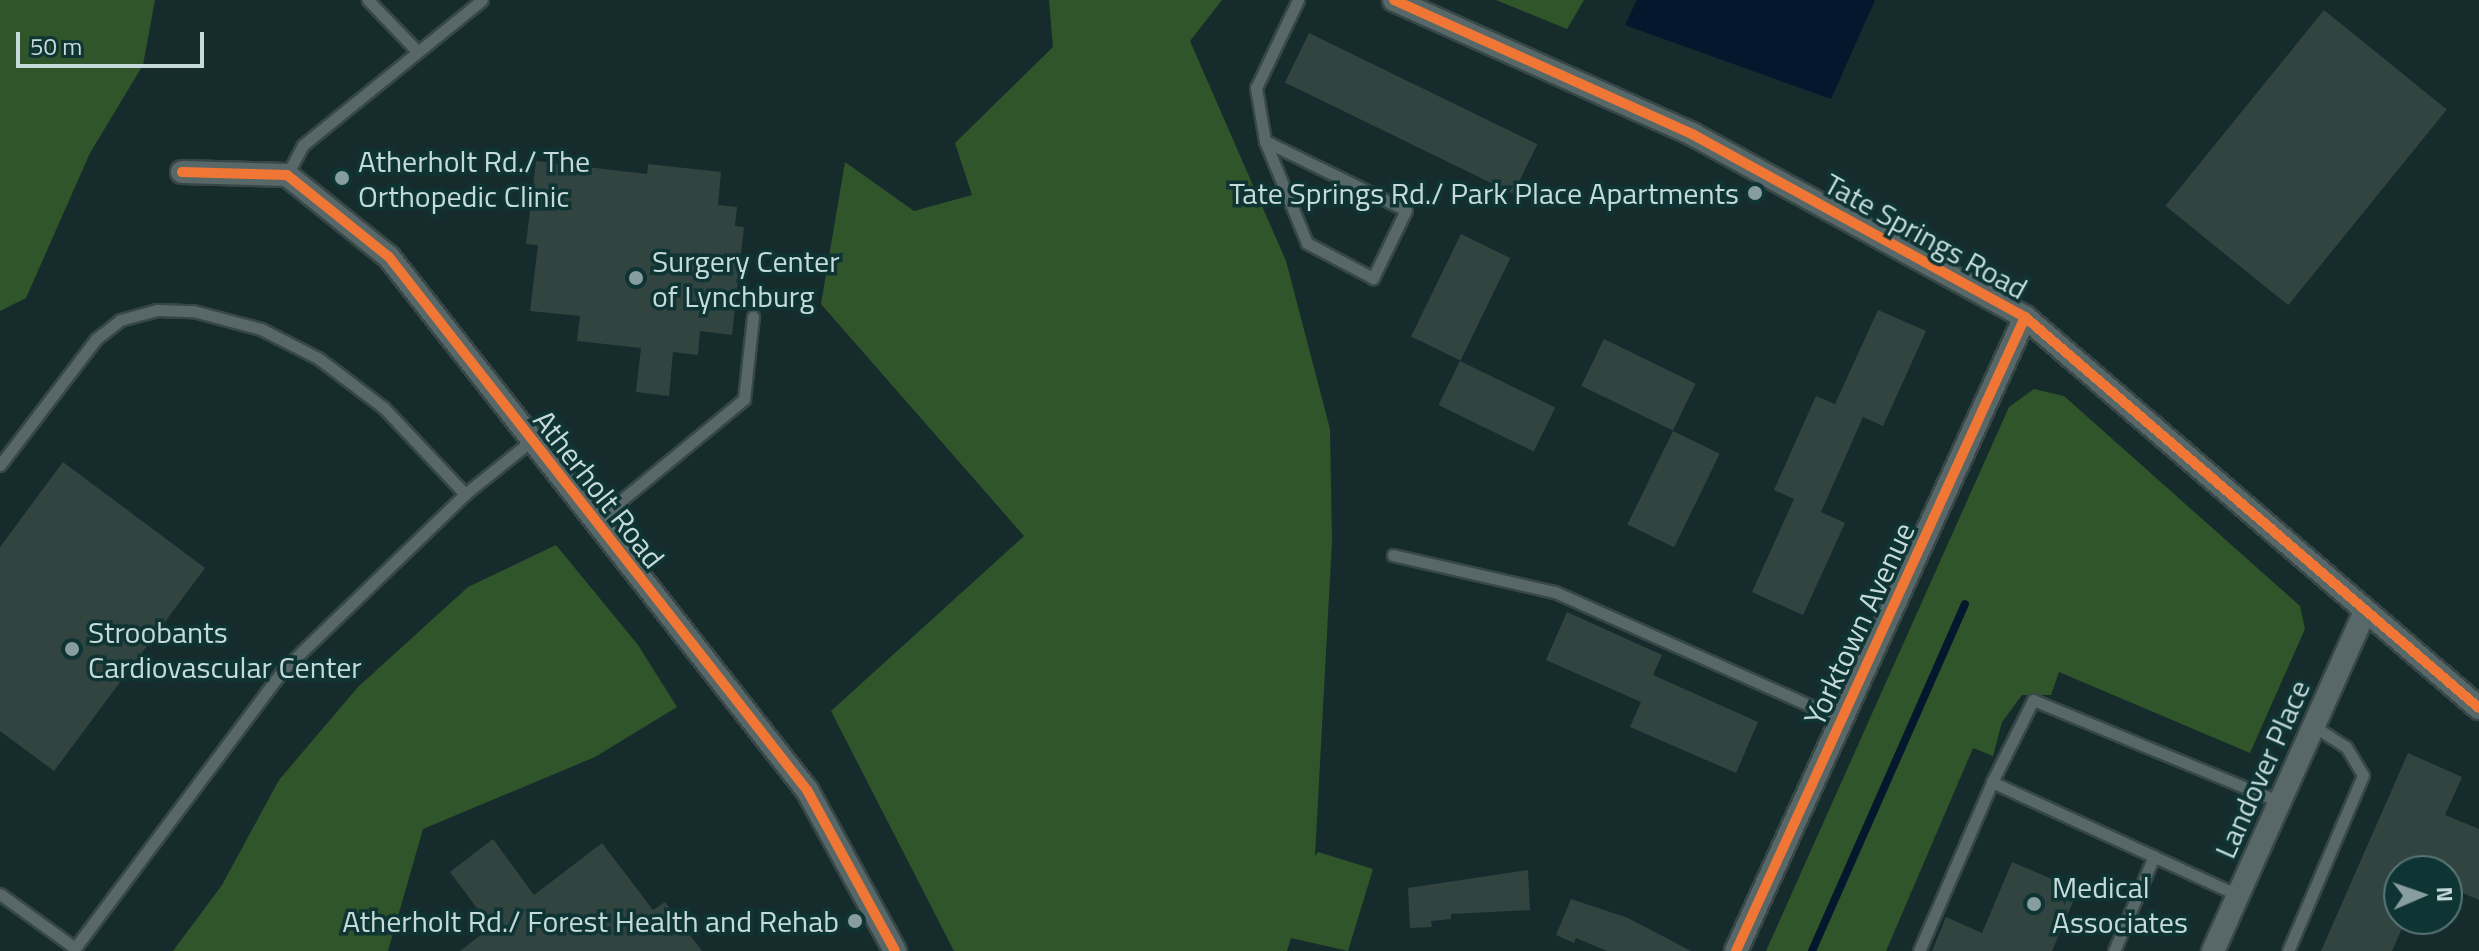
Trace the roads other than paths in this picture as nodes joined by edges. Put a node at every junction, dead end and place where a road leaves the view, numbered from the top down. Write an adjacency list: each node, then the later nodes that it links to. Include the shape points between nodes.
1 (368, 0): 5 (lane)
2 (482, 0): 5 (lane)
3 (1298, 0): 6 (lane, via 1256,88)
4 (1394, 0): 10 (street, Tate Springs Road, via 1692,134)
5 (417, 51): 8 (lane, via 303,145)
6 (1265, 141): 6 (lane, via 1307,243 1373,278 1406,210)
7 (182, 172): 8 (street)
8 (287, 175): 11 (street, Atherholt Road, via 389,257)
9 (753, 316): 14 (lane, via 744,399)
10 (2025, 317): 16 (street, Tate Springs Road); 18 (street, Yorktown Avenue)
11 (531, 441): 13 (lane); 14 (street, Atherholt Road)
12 (0, 465): 13 (lane, via 96,339 120,320 157,310 193,311 261,329 318,358 384,408)
13 (465, 494): 23 (lane, via 282,671 75,948)
14 (594, 523): 25 (street, Atherholt Road, via 807,790)
15 (1393, 555): 18 (lane, via 1555,592)
16 (2365, 611): 17 (street, Tate Springs Road); 19 (street, Landover Place)
17 (2479, 708)
18 (1842, 720): 26 (street, Yorktown Avenue)
19 (2314, 726): 21 (street, Landover Place); 30 (lane, via 2346,747 2363,775)
20 (1992, 782): 21 (lane, via 2033,700); 22 (lane); 27 (lane)
21 (2280, 802): 24 (street, Landover Place)
22 (2154, 856): 24 (lane); 28 (lane)
23 (0, 894)
24 (2238, 895): 29 (street, Landover Place)
25 (895, 951)
26 (1736, 951)
27 (1919, 951)
28 (2114, 951)
29 (2213, 951)
30 (2288, 951)

